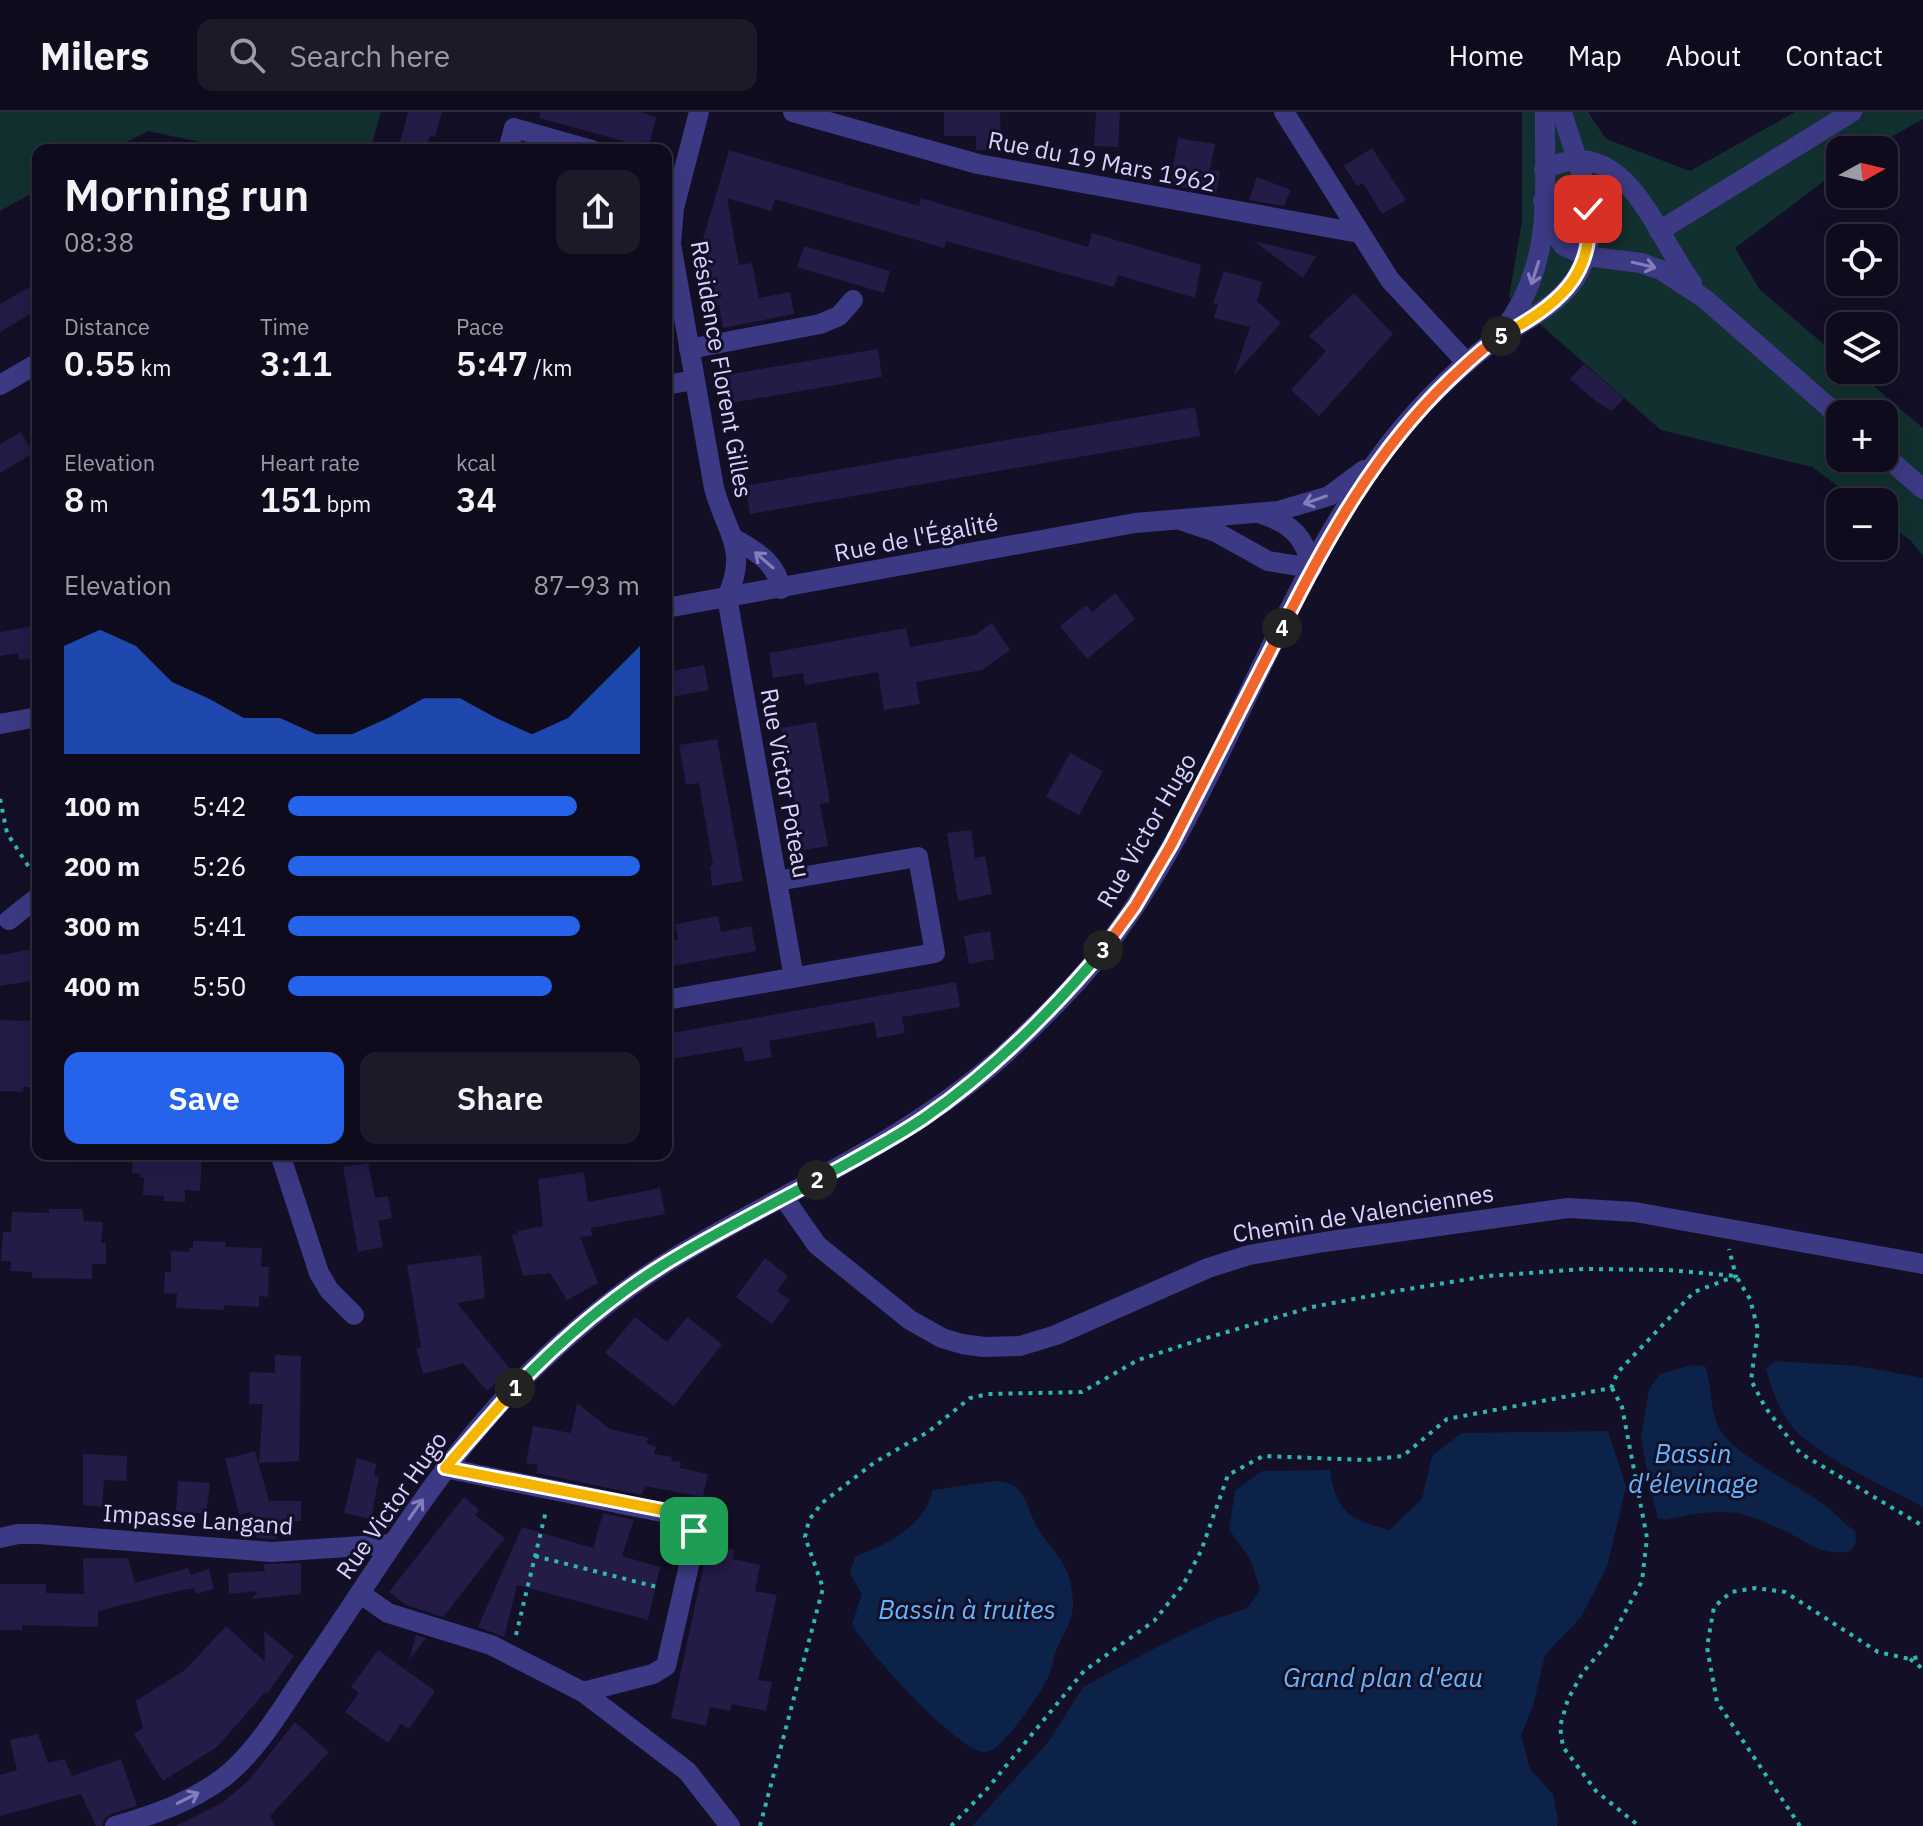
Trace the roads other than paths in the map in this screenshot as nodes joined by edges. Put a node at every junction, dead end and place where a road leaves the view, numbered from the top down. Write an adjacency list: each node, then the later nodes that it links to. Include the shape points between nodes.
1 (699, 112): 11 (street, Résidence Florent Gilles)
2 (793, 112): 15 (street, Rue du 19 Mars 1962, via 999,169)
3 (1284, 112): 15 (street)
4 (1545, 112): 10 (street)
5 (1562, 112): 9 (street)
6 (1852, 112): 14 (street)
7 (510, 144): 8 (street, via 514,128)
8 (571, 144)
9 (1577, 160): 10 (street); 14 (street, via 1599,164 1626,182); 17 (street, via 1590,223)
10 (1544, 170): 12 (street)
11 (674, 173): 13 (street, Résidence Florent Gilles)
12 (1543, 201): 17 (street, via 1564,246); 20 (street, one-way to 20, via 1542,244 1534,276)
13 (672, 208)
14 (1659, 231): 18 (street)
15 (1359, 233): 22 (street, via 1390,280)
16 (672, 250): 21 (street, Résidence Florent Gilles)
17 (1586, 256): 18 (street, one-way to 18, via 1652,266); 20 (street, via 1557,300)
18 (1705, 299): 27 (street)
19 (853, 300): 21 (street, via 839,316 820,324)
20 (1497, 339): 22 (street, Rue Victor Hugo)
21 (689, 349): 24 (street, Résidence Florent Gilles)
22 (1467, 363): 28 (street, Rue Victor Hugo)
23 (32, 366): 26 (street)
24 (694, 380): 25 (street); 33 (street, Résidence Florent Gilles, via 714,488)
25 (672, 384)
26 (0, 385)
27 (1826, 405)
28 (1380, 457): 31 (street, Rue de l'Égalité, one-way to 31, via 1329,496); 34 (street, Rue Victor Hugo)
29 (1898, 467): 30 (street)
30 (1923, 489)
31 (1259, 514): 32 (street, Rue de l'Égalité); 34 (street, Rue de l'Égalité, via 1295,531)
32 (1176, 518): 34 (street, Rue de l'Égalité, via 1216,532 1268,561); 35 (street, Rue de l'Égalité)
33 (735, 539): 35 (street, one-way to 33, via 769,561); 36 (street, Résidence Florent Gilles, via 735,571)
34 (1312, 568): 46 (street, Rue Victor Hugo, via 1171,845 1108,944 1026,1033 967,1086 901,1133)
35 (781, 589): 36 (street, Rue de l'Égalité)
36 (727, 597): 37 (street, Rue de l'Égalité); 40 (street, Rue Victor Poteau)
37 (672, 607)
38 (32, 718): 39 (street)
39 (0, 724)
40 (777, 881): 43 (street, Rue Victor Poteau); 43 (street, via 918,857 935,953)
41 (32, 902): 42 (street)
42 (9, 920)
43 (794, 978): 44 (street)
44 (672, 999)
45 (282, 1160): 48 (street, via 319,1273)
46 (784, 1198): 47 (street, Chemin de Valenciennes, via 817,1245 910,1320 942,1338 984,1347 1020,1346 1047,1338 1249,1255 1568,1208 1616,1209); 49 (street, Rue Victor Hugo, via 665,1264 602,1309 523,1380)
47 (1923, 1264)
48 (354, 1315)
49 (445, 1468): 51 (street, Rue Victor Hugo, one-way to 49); 53 (street, via 686,1517 692,1523 695,1539 669,1660 661,1671)
50 (0, 1538): 51 (street, Impasse Langand, via 39,1534 272,1552)
51 (392, 1544): 52 (street, Rue Victor Hugo)
52 (361, 1594): 53 (street, via 388,1613 491,1645); 54 (street, Rue Victor Hugo, one-way to 52, via 176,1805 225,1776 266,1730)
53 (583, 1692): 55 (street, via 699,1782)
54 (115, 1826)
55 (730, 1826)

